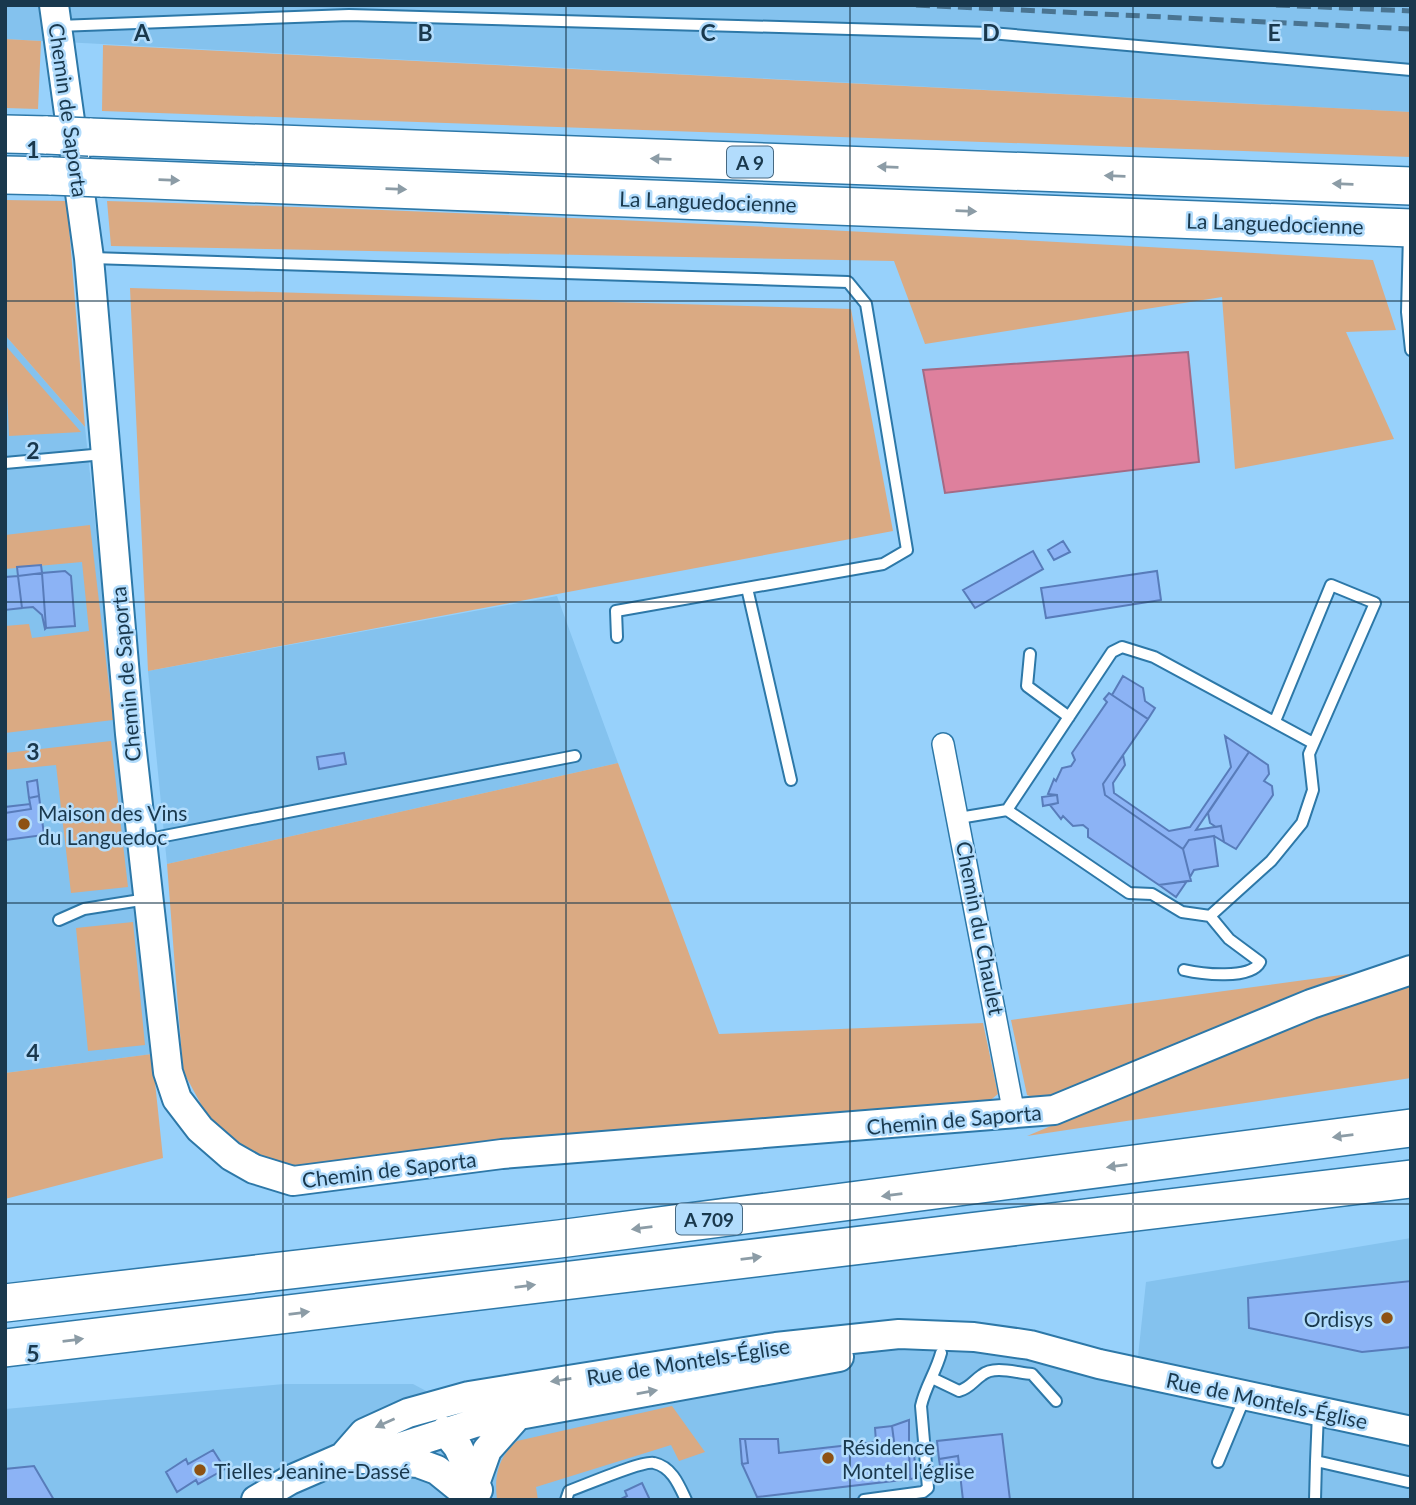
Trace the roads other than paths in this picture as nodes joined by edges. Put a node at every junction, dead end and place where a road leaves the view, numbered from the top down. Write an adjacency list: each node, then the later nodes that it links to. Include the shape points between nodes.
1 (56, 16): 2 (lane, via 349,15 991,33); 7 (street, Chemin de Saporta)
2 (1411, 69)
3 (5, 134): 5 (highway, La Languedocienne / A 9, one-way to 3, bridge)
4 (5, 175): 6 (highway, La Languedocienne / A 9, one-way to 6, bridge)
5 (1411, 186)
6 (1410, 228): 8 (lane, via 1407,312)
7 (89, 258): 9 (street, Chemin de Saporta); 11 (lane, via 848,282 866,304 906,550 883,564)
8 (1411, 350)
9 (104, 454): 10 (lane); 22 (street, Chemin de Saporta)
10 (5, 463)
11 (747, 588): 12 (lane, via 616,611); 19 (lane)
12 (617, 637)
13 (1030, 654): 14 (lane, via 1027,686)
14 (1069, 717): 15 (lane, via 1112,652 1122,647 1154,657); 20 (lane)
15 (1275, 721): 16 (lane); 16 (lane, via 1331,585 1375,603)
16 (1313, 743): 24 (lane, via 1309,754 1313,790 1303,824 1271,861)
17 (943, 744): 21 (street, Chemin du Chaulet)
18 (575, 755): 22 (lane)
19 (791, 780)
20 (1006, 810): 21 (lane); 24 (lane, via 1129,893 1152,894 1182,912)
21 (959, 818): 28 (street, Chemin du Chaulet)
22 (142, 841): 23 (street, Chemin de Saporta)
23 (147, 899): 25 (lane, via 84,908); 28 (street, Chemin de Saporta, via 168,1072 177,1099 200,1129 231,1156 293,1181 502,1154)
24 (1210, 916): 26 (lane, via 1229,939 1260,962 1252,970 1208,976)
25 (59, 920)
26 (1184, 970)
27 (1411, 970): 28 (street, Chemin de Saporta, via 1311,1004 1055,1110)
28 (1014, 1114)
29 (1411, 1128): 31 (highway, A 709, one-way to 31, via 559,1239)
30 (1411, 1178): 32 (highway, A 709, one-way to 30)
31 (5, 1303)
32 (5, 1348)
33 (939, 1356): 34 (street, Rue de Montels-Église, via 1030,1345); 35 (lane, via 959,1391 993,1370 1032,1374); 37 (street, Rue de Montels-Église, one-way to 33, via 848,1355 910,1351); 38 (street, Rue de Montels-Église, one-way to 38, via 899,1334 822,1341 532,1385); 48 (lane, via 921,1406 928,1488)
34 (1246, 1396): 36 (street, Rue de Montels-Église); 42 (lane)
35 (1056, 1401)
36 (1318, 1411): 39 (street, Rue de Montels-Église); 41 (lane)
37 (518, 1415): 38 (street, Rue de Montels-Église); 44 (street, via 487,1450)
38 (441, 1418): 40 (street); 44 (street, via 458,1447)
39 (1411, 1431)
40 (353, 1458): 44 (street, via 418,1463); 45 (street, via 290,1480)
41 (1316, 1461): 43 (lane); 49 (lane)
42 (1218, 1462)
43 (1408, 1482)
44 (470, 1492)
45 (256, 1500)
46 (566, 1500): 47 (lane, via 569,1492 648,1462 666,1468)
47 (686, 1500)
48 (864, 1500)
49 (1315, 1500)

